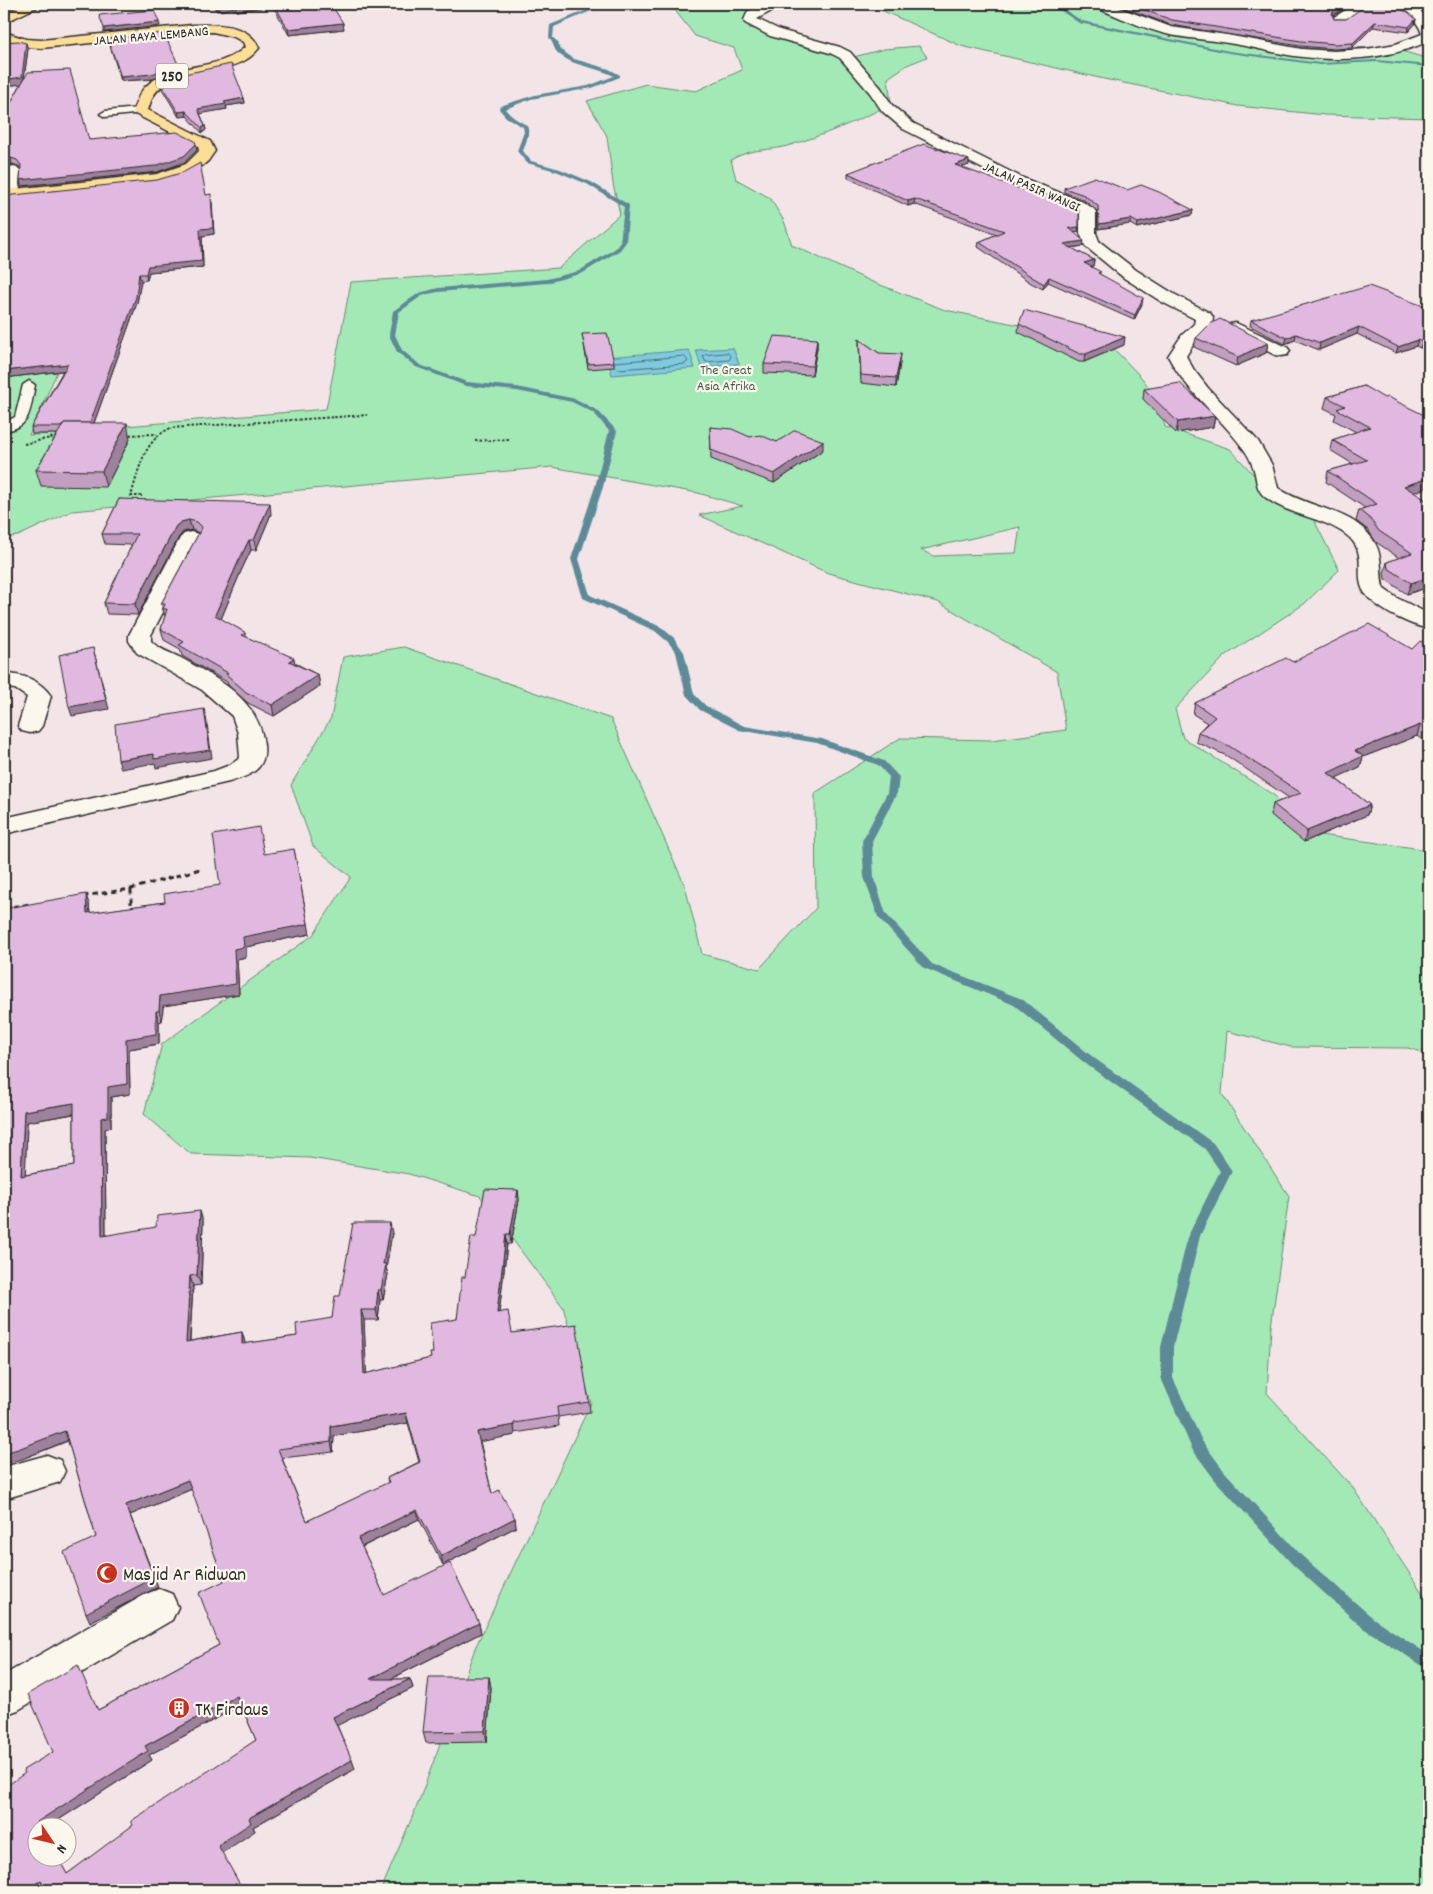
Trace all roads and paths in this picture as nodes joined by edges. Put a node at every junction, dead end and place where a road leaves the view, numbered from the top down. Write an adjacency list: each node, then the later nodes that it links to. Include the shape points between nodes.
1 (33, 4): 6 (main road)
2 (778, 4): 16 (street, JALAN PASIR WANGI, via 753,14 750,20 775,33 845,55 887,108 908,126 1088,212 1091,243 1130,274)
3 (1099, 4): 11 (street, via 1155,27)
4 (1364, 4): 7 (street)
5 (1390, 4): 9 (street, via 1421,16)
6 (4, 19)
7 (1339, 20)
8 (4, 36): 12 (main road, JALAN RAYA LEMBANG / 250, via 24,43 41,44 183,30 216,30 232,31 250,42 252,48 248,53 228,62 170,77 150,90)
9 (1429, 36): 11 (street, via 1413,45 1385,51)
10 (1315, 40): 11 (street)
11 (1302, 53)
12 (140, 111): 13 (lane); 15 (main road, via 156,122 205,144 207,151 200,163 158,179)
13 (105, 114)
14 (13, 171): 15 (street)
15 (8, 194)
16 (1204, 317): 17 (street, via 1216,318); 29 (street, via 1203,326 1177,356 1203,393 1250,443 1265,473 1265,485 1288,504 1355,531 1372,559 1372,586 1382,598)
17 (1281, 351)
18 (29, 385): 20 (lane, via 21,419)
19 (367, 415): 21 (path, via 171,428)
20 (4, 427)
21 (158, 434): 22 (path); 27 (path, via 150,442 131,496)
22 (121, 435)
23 (66, 436): 26 (path)
24 (510, 439): 25 (path)
25 (475, 441)
26 (22, 445)
27 (142, 496)
28 (191, 538): 32 (street, via 140,635 140,641 145,648 212,687 242,712 250,730 252,761 238,771 220,776)
29 (1429, 622)
30 (4, 681): 31 (street, via 31,687 39,696)
31 (30, 726)
32 (4, 826)
33 (200, 869): 34 (path)
34 (131, 889): 35 (path); 38 (path)
35 (82, 896)
36 (33, 904): 37 (path)
37 (4, 908)
38 (131, 915)
39 (47, 1471): 40 (street)
40 (4, 1484)
41 (159, 1607): 42 (street)
42 (4, 1696)

